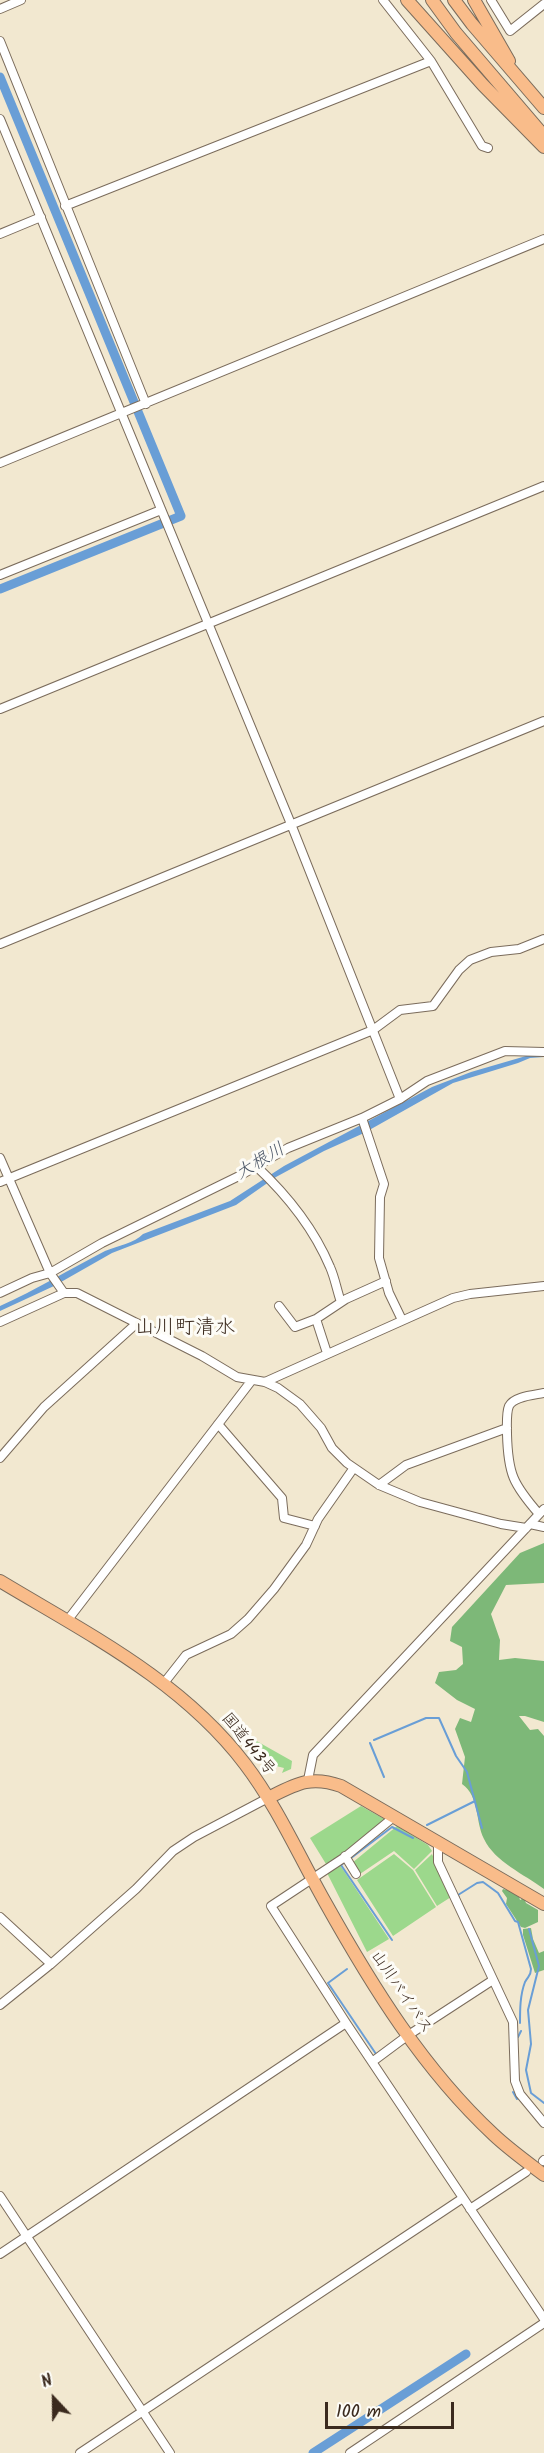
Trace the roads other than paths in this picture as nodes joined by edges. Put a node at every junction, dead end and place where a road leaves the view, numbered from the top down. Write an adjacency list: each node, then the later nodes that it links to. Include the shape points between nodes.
1 (21, 0): 9 (street)
2 (383, 0): 11 (street)
3 (407, 0): 16 (highway)
4 (432, 0): 15 (highway)
5 (454, 0): 12 (highway)
6 (474, 0): 12 (highway)
7 (491, 0): 8 (street, via 510,31)
8 (544, 4)
9 (0, 9)
10 (0, 41): 18 (street)
11 (431, 61): 17 (street, via 482,146); 18 (street)
12 (517, 76): 13 (highway)
13 (544, 108)
14 (0, 118): 19 (street)
15 (544, 136)
16 (544, 147)
17 (488, 148)
18 (65, 206): 22 (street)
19 (41, 217): 20 (street); 23 (street)
20 (0, 234)
21 (544, 239): 22 (street)
22 (146, 404): 23 (street)
23 (122, 413): 24 (street); 26 (street)
24 (0, 463)
25 (544, 486): 28 (street)
26 (161, 510): 27 (street); 28 (street)
27 (0, 575)
28 (207, 624): 29 (street); 31 (street)
29 (0, 709)
30 (544, 720): 31 (street)
31 (291, 824): 33 (street); 34 (street)
32 (544, 939): 34 (street, via 470,960 433,1006 400,1010)
33 (0, 944)
34 (373, 1030): 36 (street); 40 (street)
35 (544, 1052): 36 (street, via 505,1051 483,1058 427,1081)
36 (400, 1099): 37 (street)
37 (362, 1120): 39 (street, via 288,1148); 42 (street, via 384,1184 380,1197 379,1258)
38 (0, 1158): 40 (street)
39 (256, 1166): 41 (street, via 102,1243); 46 (street, via 313,1232 330,1266)
40 (4, 1180): 41 (street)
41 (51, 1274): 44 (street); 45 (street)
42 (386, 1281): 46 (street); 49 (street)
43 (544, 1286): 49 (street, via 453,1298)
44 (64, 1292): 50 (street); 51 (street, via 78,1293)
45 (0, 1293)
46 (341, 1302): 48 (street)
47 (279, 1306): 48 (street, via 295,1328)
48 (316, 1319): 52 (street)
49 (402, 1320): 52 (street)
50 (0, 1322)
51 (137, 1323): 53 (street, via 237,1377); 58 (street, via 44,1407)
52 (327, 1353): 54 (street)
53 (252, 1380): 54 (street); 56 (street)
54 (265, 1382): 59 (street, via 300,1404 332,1448)
55 (544, 1393): 57 (street, via 509,1406)
56 (218, 1424): 62 (street, via 282,1498 284,1518); 66 (street)
57 (507, 1428): 60 (street, via 406,1465); 61 (street, via 511,1475)
58 (0, 1458)
59 (353, 1469): 60 (street); 62 (street)
60 (379, 1485): 63 (street, via 420,1502 501,1524)
61 (542, 1512): 63 (street)
62 (315, 1526): 67 (street, via 306,1545 248,1619 231,1634 186,1655)
63 (528, 1526): 64 (street); 68 (street, via 313,1755)
64 (544, 1527)
65 (0, 1581): 67 (highway, 国道443号)
66 (70, 1617)
67 (164, 1683): 69 (highway, 国道443号, via 227,1742)
68 (308, 1780): 69 (highway, 国道443号); 70 (highway, via 341,1786)
69 (268, 1798): 74 (highway, 山川バイパス); 77 (street, via 173,1851)
70 (395, 1816): 71 (highway); 72 (street)
71 (438, 1841): 75 (highway); 78 (street, via 438,1862)
72 (345, 1856): 73 (street); 74 (street)
73 (356, 1874)
74 (311, 1878): 80 (street, via 271,1906); 81 (highway, 山川バイパス, via 359,1963)
75 (544, 1904)
76 (0, 1917): 77 (street)
77 (51, 1964): 79 (street)
78 (494, 1980): 81 (street); 83 (street, via 513,2022 515,2081 520,2094)
79 (0, 2005)
80 (346, 2023): 82 (street); 89 (street)
81 (407, 2036): 82 (street); 85 (highway, 山川バイパス, via 447,2086 495,2136)
82 (372, 2062): 87 (street)
83 (544, 2122)
84 (526, 2172): 88 (street)
85 (544, 2175)
86 (0, 2196): 89 (street)
87 (463, 2198): 88 (street); 92 (street)
88 (470, 2209): 91 (street)
89 (27, 2236): 90 (street); 92 (street)
90 (0, 2254)
91 (544, 2321): 95 (street)
92 (142, 2412): 93 (street); 94 (street)
93 (80, 2453)
94 (170, 2453)
95 (350, 2453)

